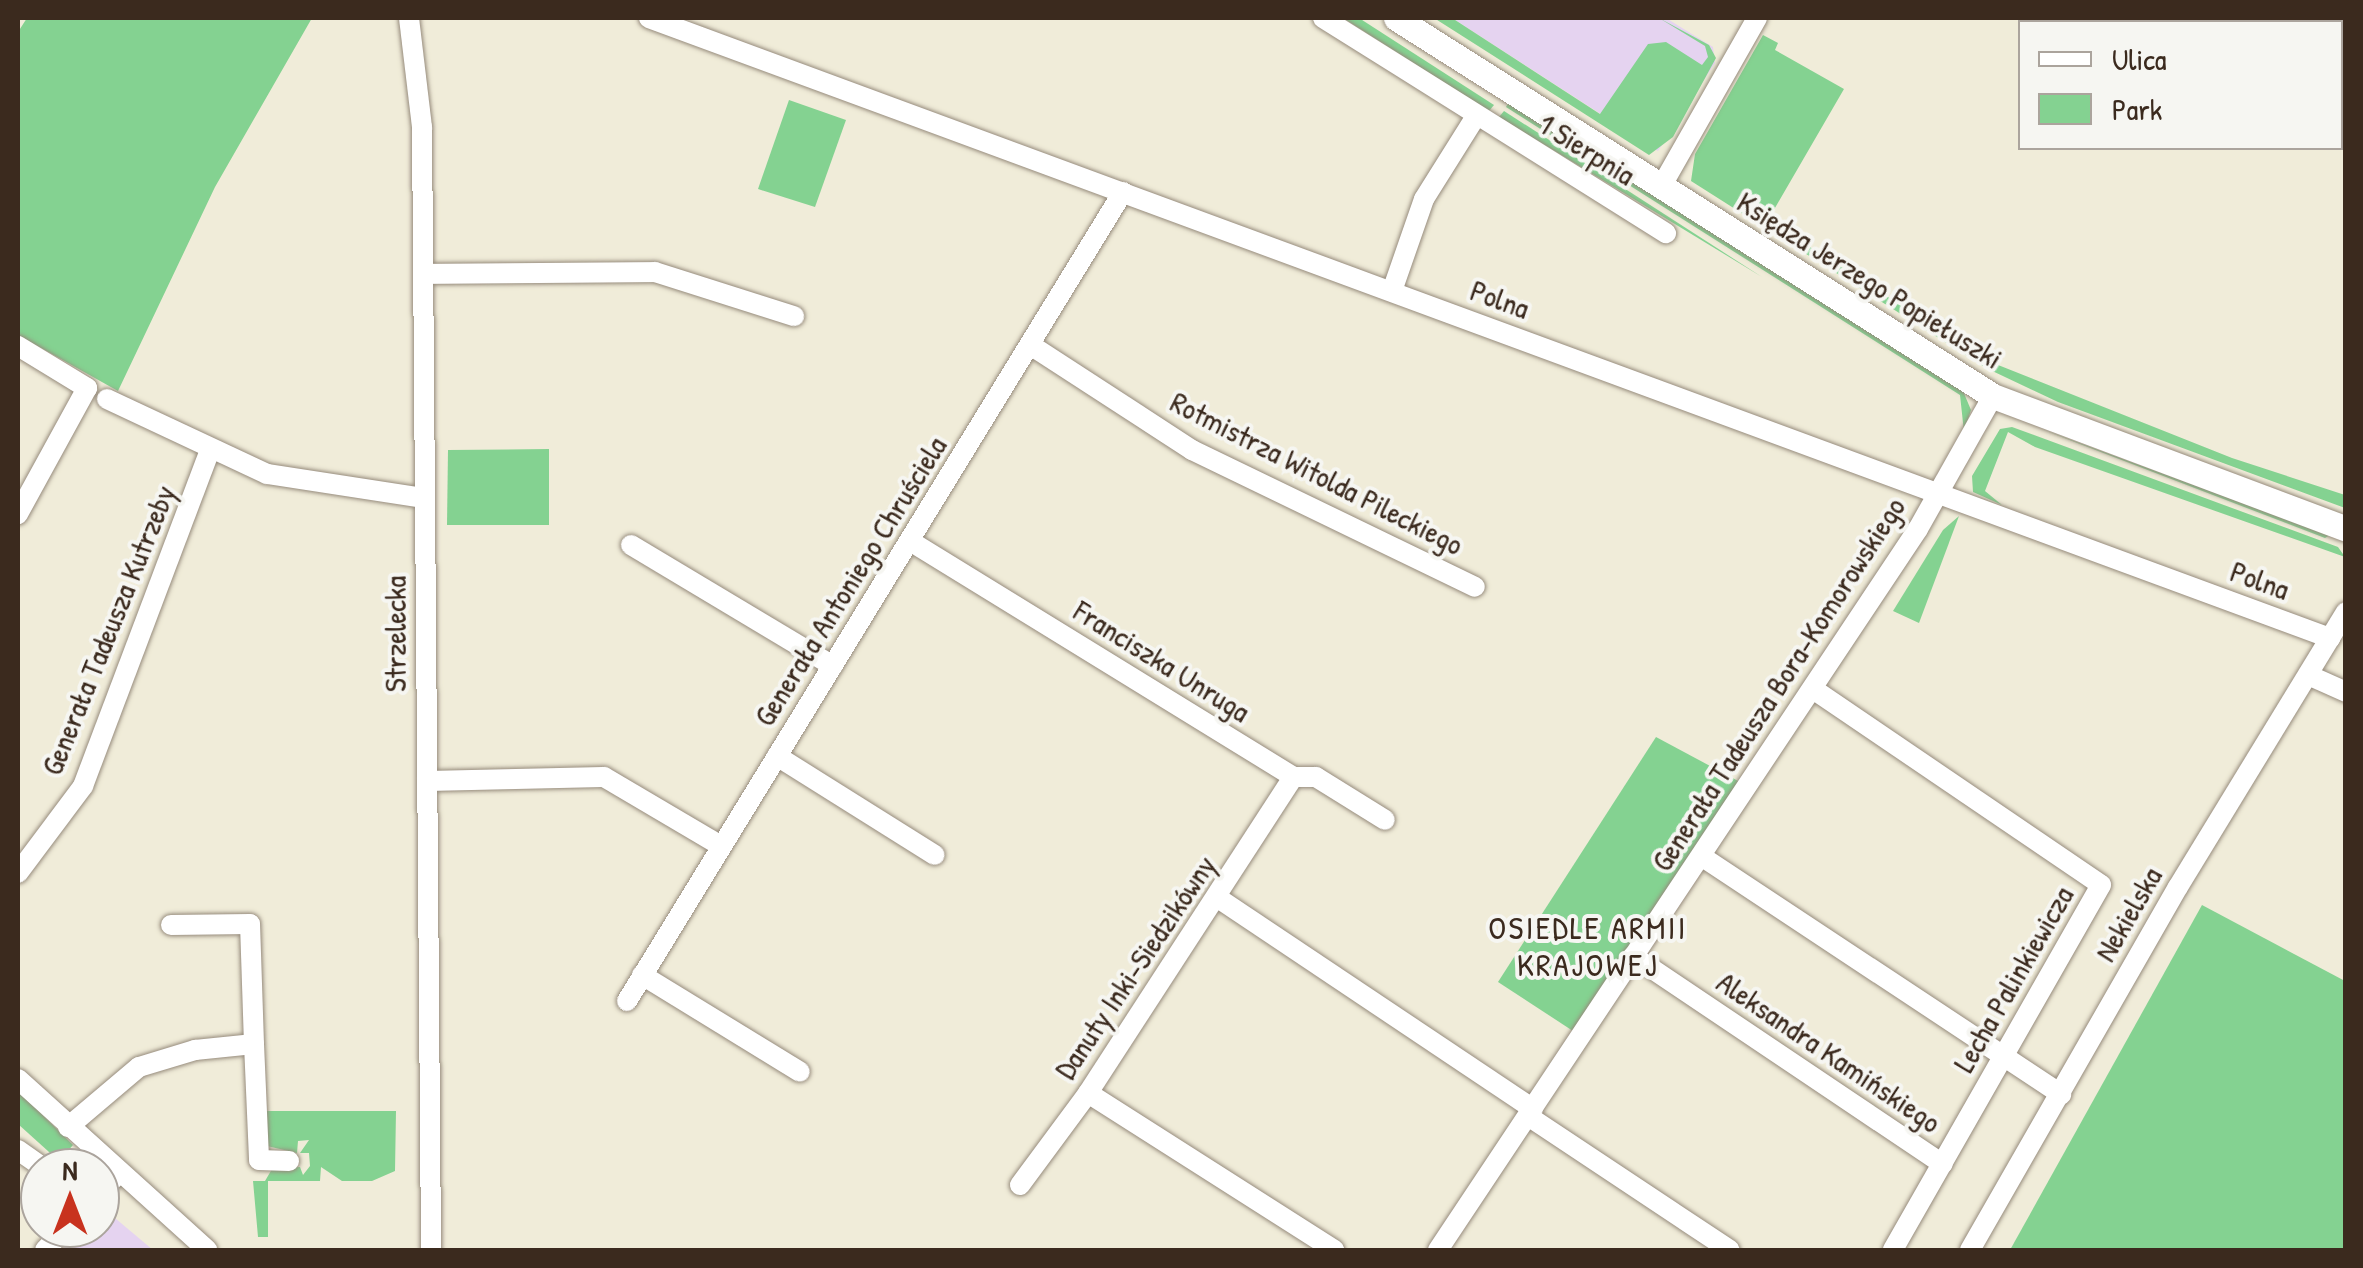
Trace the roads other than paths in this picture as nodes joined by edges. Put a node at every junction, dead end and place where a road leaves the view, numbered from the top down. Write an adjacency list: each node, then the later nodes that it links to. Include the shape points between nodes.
1 (409, 18): 10 (street, Strzelecka, via 422,128)
2 (649, 18): 8 (street, Polna)
3 (1323, 18): 6 (street, 1 Sierpnia)
4 (1396, 18): 7 (street, Księdza Jerzego Popiełuszki)
5 (1757, 18): 7 (street)
6 (1476, 116): 9 (street, 1 Sierpnia); 11 (street, via 1424,199)
7 (1661, 187): 15 (street, Księdza Jerzego Popiełuszki)
8 (1123, 192): 11 (street, Polna); 14 (street, Generała Antoniego Chruściela)
9 (1666, 233)
10 (423, 274): 12 (street, via 654,272); 19 (street, Strzelecka)
11 (1392, 291): 18 (street, Polna)
12 (794, 316)
13 (18, 346): 20 (street, via 88,388)
14 (1032, 346): 22 (street, Generała Antoniego Chruściela); 24 (street, Rotmistrza Witolda Pileckiego, via 1192,450)
15 (1993, 396): 18 (street, Generała Tadeusza Bora-Komorowskiego); 21 (street, Księdza Jerzego Popiełuszki)
16 (107, 399): 17 (street)
17 (209, 452): 19 (street, via 304,485); 38 (street, Generała Tadeusza Kutrzeby, via 82,786)
18 (1938, 494): 26 (street, Polna); 29 (street, Generała Tadeusza Bora-Komorowskiego)
19 (424, 498): 33 (street, Strzelecka)
20 (18, 514)
21 (2346, 529)
22 (910, 541): 27 (street, Generała Antoniego Chruściela); 32 (street, Franciszka Unruga)
23 (631, 545): 27 (street)
24 (1475, 587)
25 (2346, 612): 26 (street, Nekielska)
26 (2330, 638): 28 (street, Nekielska)
27 (833, 666): 31 (street, Generała Antoniego Chruściela)
28 (2308, 675): 30 (street); 49 (street, Nekielska)
29 (1813, 689): 37 (street, Generała Tadeusza Bora-Komorowskiego); 45 (street, Lecha Palinkiewicza, via 2102,885)
30 (2346, 692)
31 (777, 756): 35 (street, Generała Antoniego Chruściela); 36 (street)
32 (1293, 777): 34 (street, Franciszka Unruga, via 1316,777); 39 (street, Danuty Inki-Siedzikówny)
33 (426, 781): 35 (street, via 604,777); 58 (street, Strzelecka)
34 (1386, 820)
35 (721, 846): 42 (street, Generała Antoniego Chruściela)
36 (934, 855)
37 (1701, 856): 41 (street, Generała Tadeusza Bora-Komorowskiego); 45 (street)
38 (18, 872)
39 (1218, 898): 48 (street, Danuty Inki-Siedzikówny); 50 (street)
40 (171, 925): 44 (street, via 250,924)
41 (1633, 956): 50 (street, Generała Tadeusza Bora-Komorowskiego); 54 (street, Aleksandra Kamińskiego)
42 (642, 975): 43 (street, Generała Antoniego Chruściela); 46 (street)
43 (627, 1000)
44 (254, 1044): 51 (street, via 195,1050 139,1067); 53 (street, via 258,1160)
45 (2003, 1058): 49 (street); 54 (street, Lecha Palinkiewicza)
46 (800, 1072)
47 (18, 1080): 51 (street)
48 (1088, 1092): 56 (street, Danuty Inki-Siedzikówny); 59 (street)
49 (2061, 1094): 63 (street, Nekielska)
50 (1530, 1112): 60 (street, Generała Tadeusza Bora-Komorowskiego); 61 (street)
51 (68, 1126): 52 (street)
52 (91, 1148)
53 (289, 1160)
54 (1943, 1164): 62 (street, Lecha Palinkiewicza)
55 (120, 1176): 57 (street)
56 (1020, 1185)
57 (207, 1250)
58 (431, 1250)
59 (1334, 1250)
60 (1438, 1250)
61 (1730, 1250)
62 (1894, 1250)
63 (1970, 1250)

